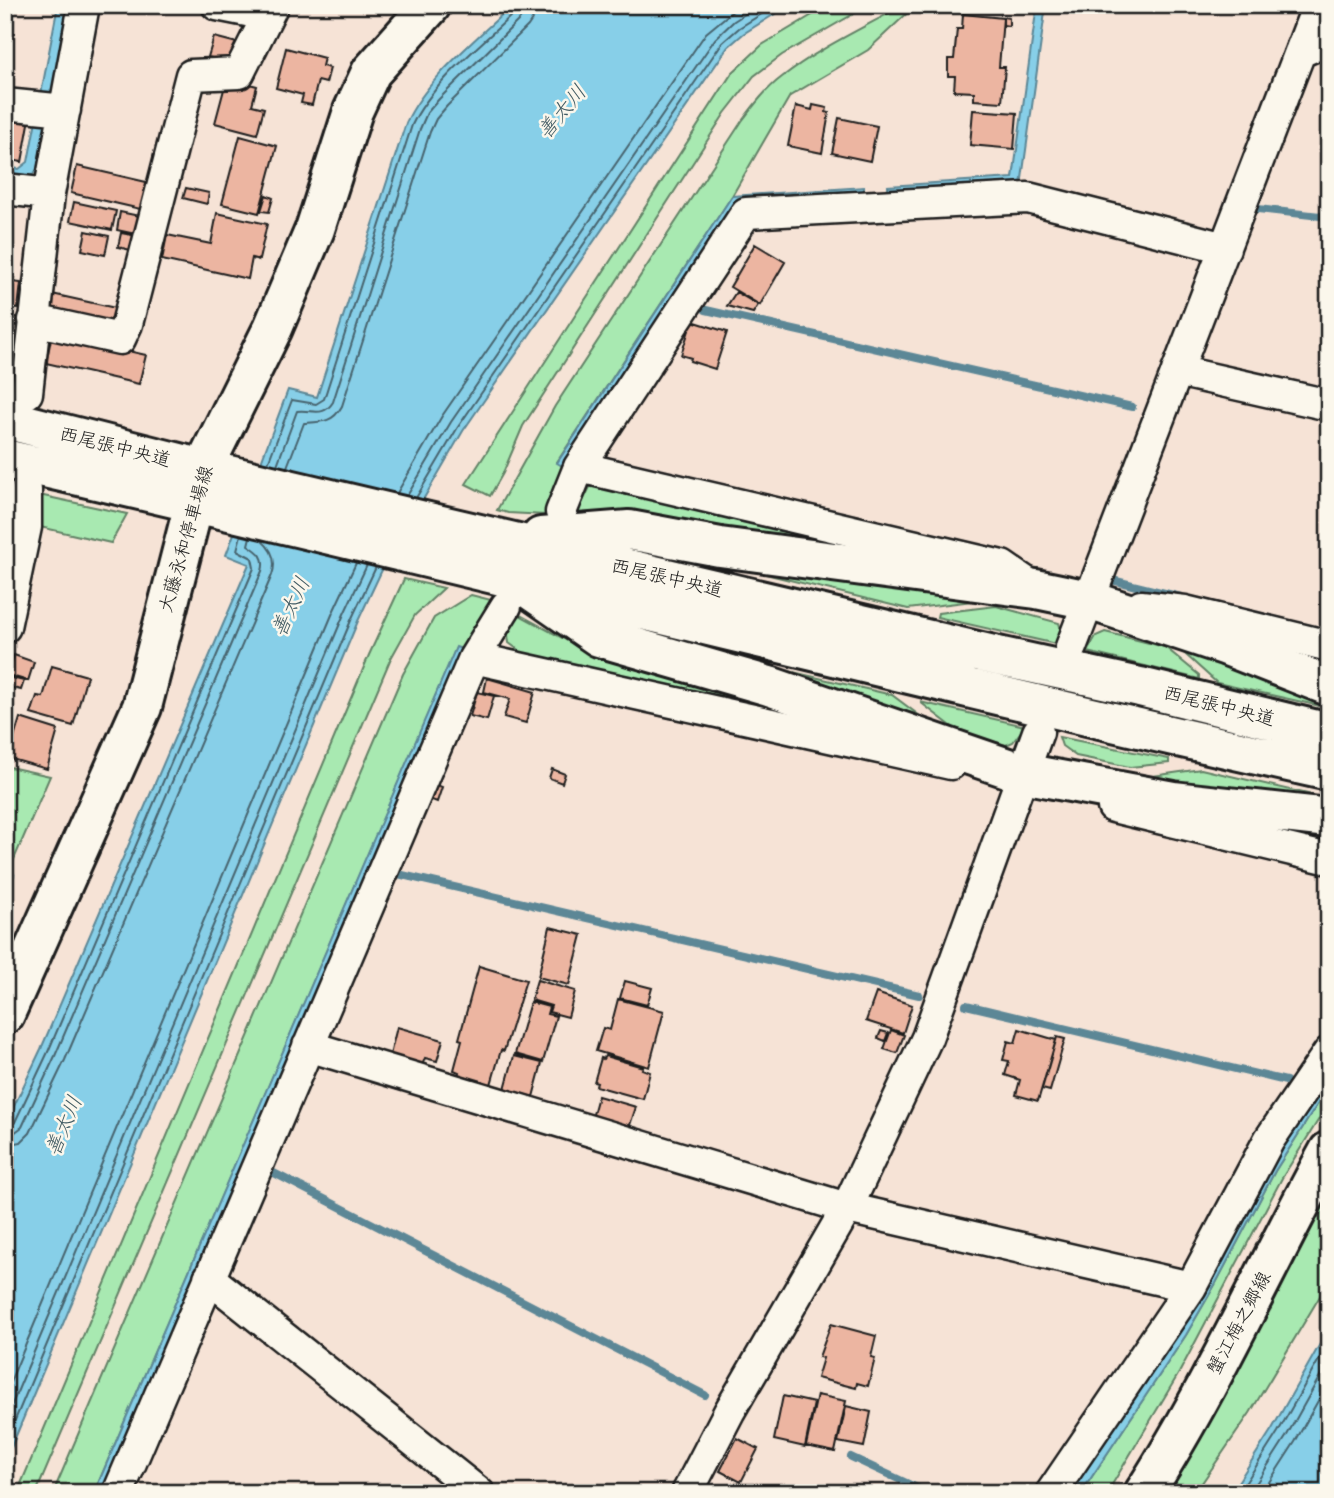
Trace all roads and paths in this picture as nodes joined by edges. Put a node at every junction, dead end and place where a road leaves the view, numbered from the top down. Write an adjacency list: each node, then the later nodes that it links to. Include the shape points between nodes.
1 (84, 5): 9 (street)
2 (217, 5): 5 (street)
3 (431, 5): 20 (main road, 大藤永和停車場線, via 371,72 353,111 315,229)
4 (1318, 5): 7 (street)
5 (270, 10): 13 (street, via 240,73 191,75 120,339)
6 (1329, 40): 7 (street)
7 (1300, 52): 12 (street)
8 (5, 104): 9 (street)
9 (51, 108): 11 (street)
10 (5, 189): 11 (street)
11 (49, 194): 13 (street)
12 (1225, 248): 14 (street); 18 (street, via 1028,198 746,213)
13 (34, 320): 16 (street)
14 (1177, 372): 15 (street); 26 (street)
15 (1329, 405)
16 (16, 406): 20 (main road, 西尾張中央道)
17 (5, 459): 20 (main road, 西尾張中央道)
18 (579, 467): 21 (street); 24 (street, via 1002,566)
19 (26, 490): 27 (street, via 26,527)
20 (216, 490): 23 (main road, 西尾張中央道); 38 (main road, 大藤永和停車場線, via 142,707)
21 (561, 512)
22 (504, 540): 23 (main road, 西尾張中央道); 24 (main road, via 629,530 720,547); 33 (main road, 西尾張中央道)
23 (447, 543): 25 (main road, 西尾張中央道)
24 (1036, 589): 26 (main road)
25 (509, 592): 30 (street); 34 (main road, 西尾張中央道); 35 (main road, via 598,637 769,686)
26 (1089, 600): 28 (street, via 1185,611); 29 (street); 31 (main road)
27 (5, 627)
28 (1329, 646)
29 (1071, 647)
30 (474, 658): 35 (street); 39 (street)
31 (1329, 686)
32 (1038, 732): 35 (street)
33 (1329, 733)
34 (1329, 771)
35 (1021, 776): 36 (main road, via 1173,801); 37 (street, via 1048,779 1083,800); 42 (street, via 927,1038)
36 (1329, 818)
37 (1329, 859)
38 (5, 1014)
39 (308, 1046): 42 (street); 43 (street)
40 (1329, 1052): 44 (street, via 1269,1140)
41 (1329, 1151): 49 (main road, 蟹江梅之郷線, via 1238,1327)
42 (847, 1208): 44 (street); 47 (street)
43 (209, 1278): 45 (street); 46 (street)
44 (1191, 1287): 48 (street)
45 (118, 1493)
46 (479, 1493)
47 (687, 1493)
48 (1051, 1493)
49 (1144, 1493)

